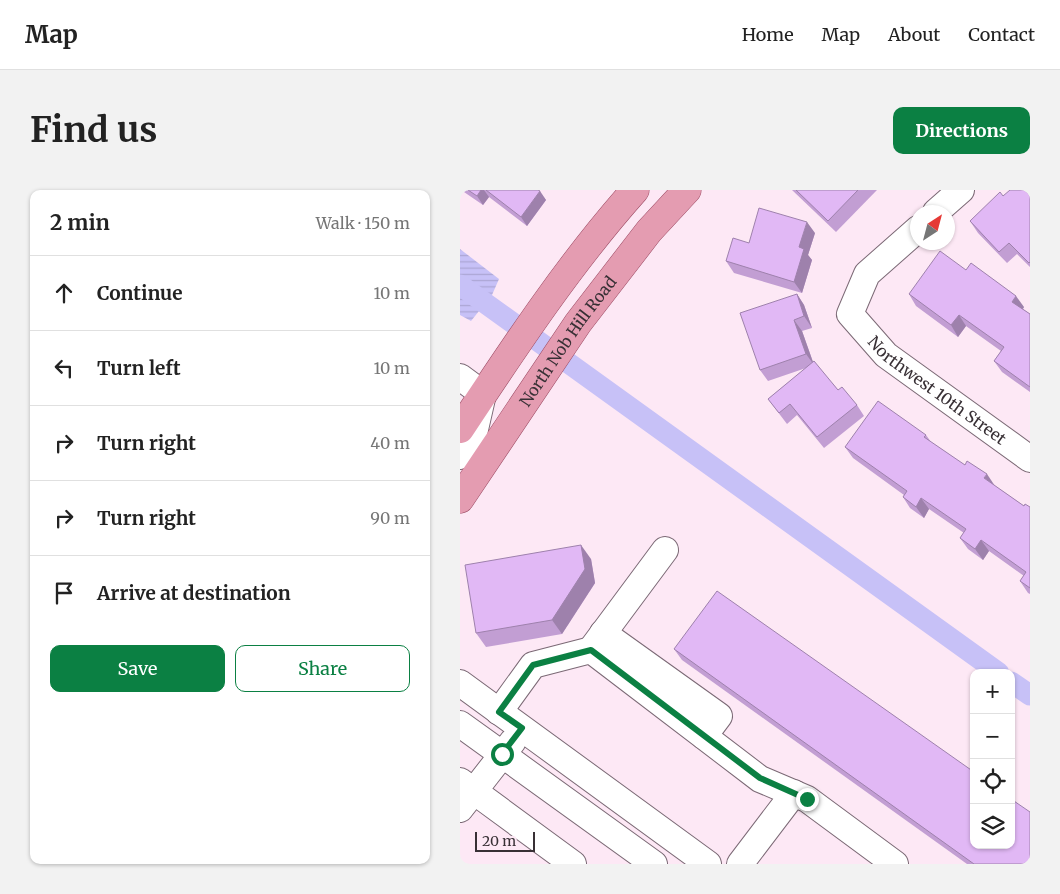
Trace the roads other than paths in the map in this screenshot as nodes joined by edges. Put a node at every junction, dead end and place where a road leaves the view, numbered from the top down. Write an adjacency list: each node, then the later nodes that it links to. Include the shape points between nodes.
1 (634, 190): 7 (main road, via 548,298)
2 (687, 190): 11 (main road, North Nob Hill Road, via 650,231 578,323)
3 (961, 190): 4 (street)
4 (944, 205)
5 (910, 236): 10 (street, Northwest 10th Street, via 867,274 850,314 886,355)
6 (460, 377): 7 (street)
7 (483, 394): 8 (main road); 9 (street, via 473,438)
8 (460, 429)
9 (460, 456)
10 (1030, 459)
11 (460, 499)
12 (665, 550): 13 (street)
13 (597, 641): 15 (street, via 533,665); 19 (street, via 704,736 760,778)
14 (460, 683): 15 (street)
15 (499, 712): 17 (street)
16 (460, 724): 18 (street)
17 (522, 728): 18 (street); 23 (street)
18 (502, 754): 20 (street); 22 (street)
19 (794, 793): 24 (street); 25 (street, via 807,799)
20 (465, 794): 21 (street)
21 (573, 864)
22 (654, 864)
23 (708, 864)
24 (740, 864)
25 (895, 864)

